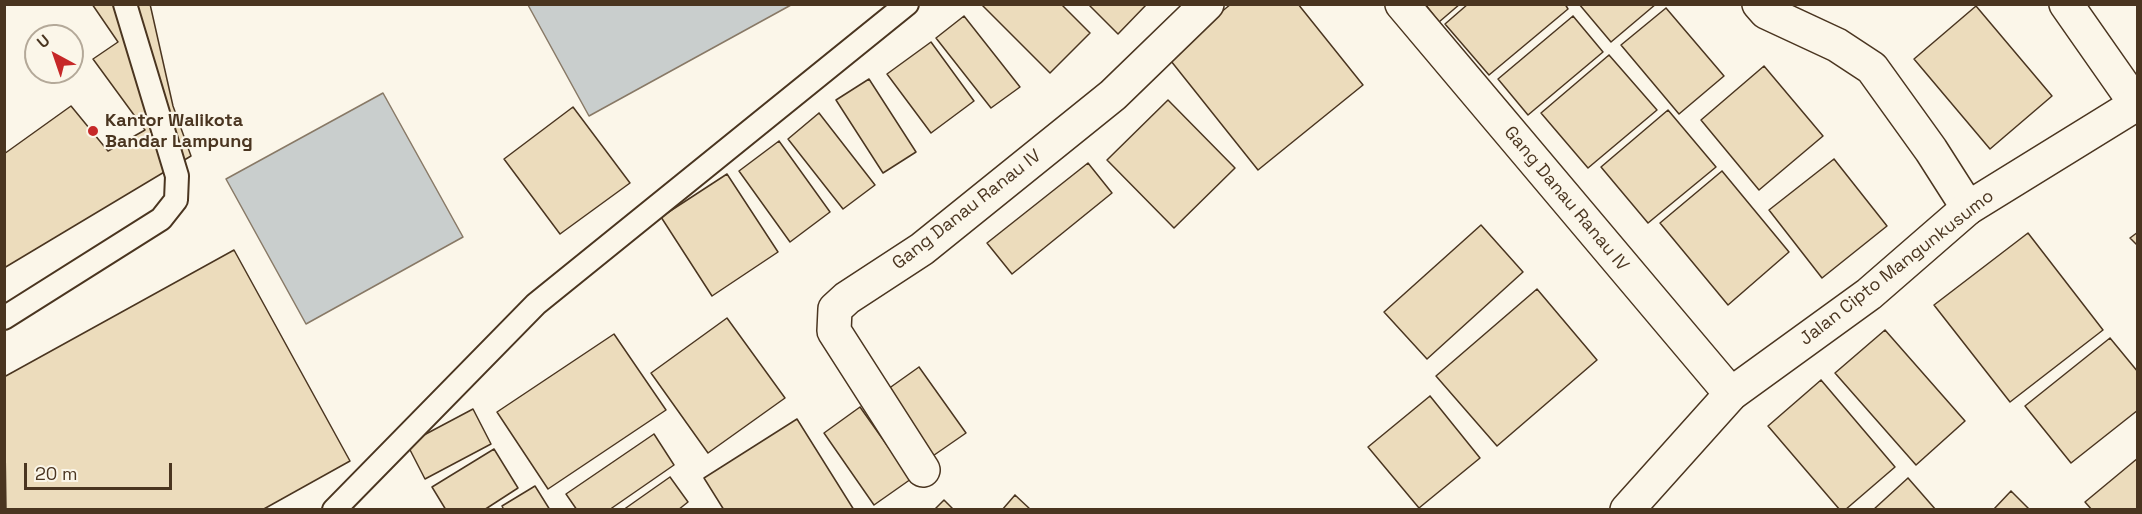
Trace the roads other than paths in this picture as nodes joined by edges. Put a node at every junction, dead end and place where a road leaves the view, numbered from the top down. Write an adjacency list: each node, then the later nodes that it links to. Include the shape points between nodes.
1 (124, 4): 9 (lane, via 177,176 176,200 161,219)
2 (907, 4): 12 (lane, via 536,304)
3 (1207, 4): 11 (street, Gang Danau Ranau IV, via 1104,102 922,249 835,309 834,331)
4 (1402, 4): 10 (street, Gang Danau Ranau IV)
5 (1759, 4): 8 (street, via 1766,12 1837,45 1872,68)
6 (2066, 4): 7 (street)
7 (2137, 104): 8 (street, Jalan Cipto Mangunkusumo)
8 (1968, 208): 10 (street, Jalan Cipto Mangunkusumo, via 1869,294)
9 (4, 318)
10 (1731, 393): 13 (street, Jalan Cipto Mangunkusumo)
11 (923, 470)
12 (334, 510)
13 (1627, 510)

